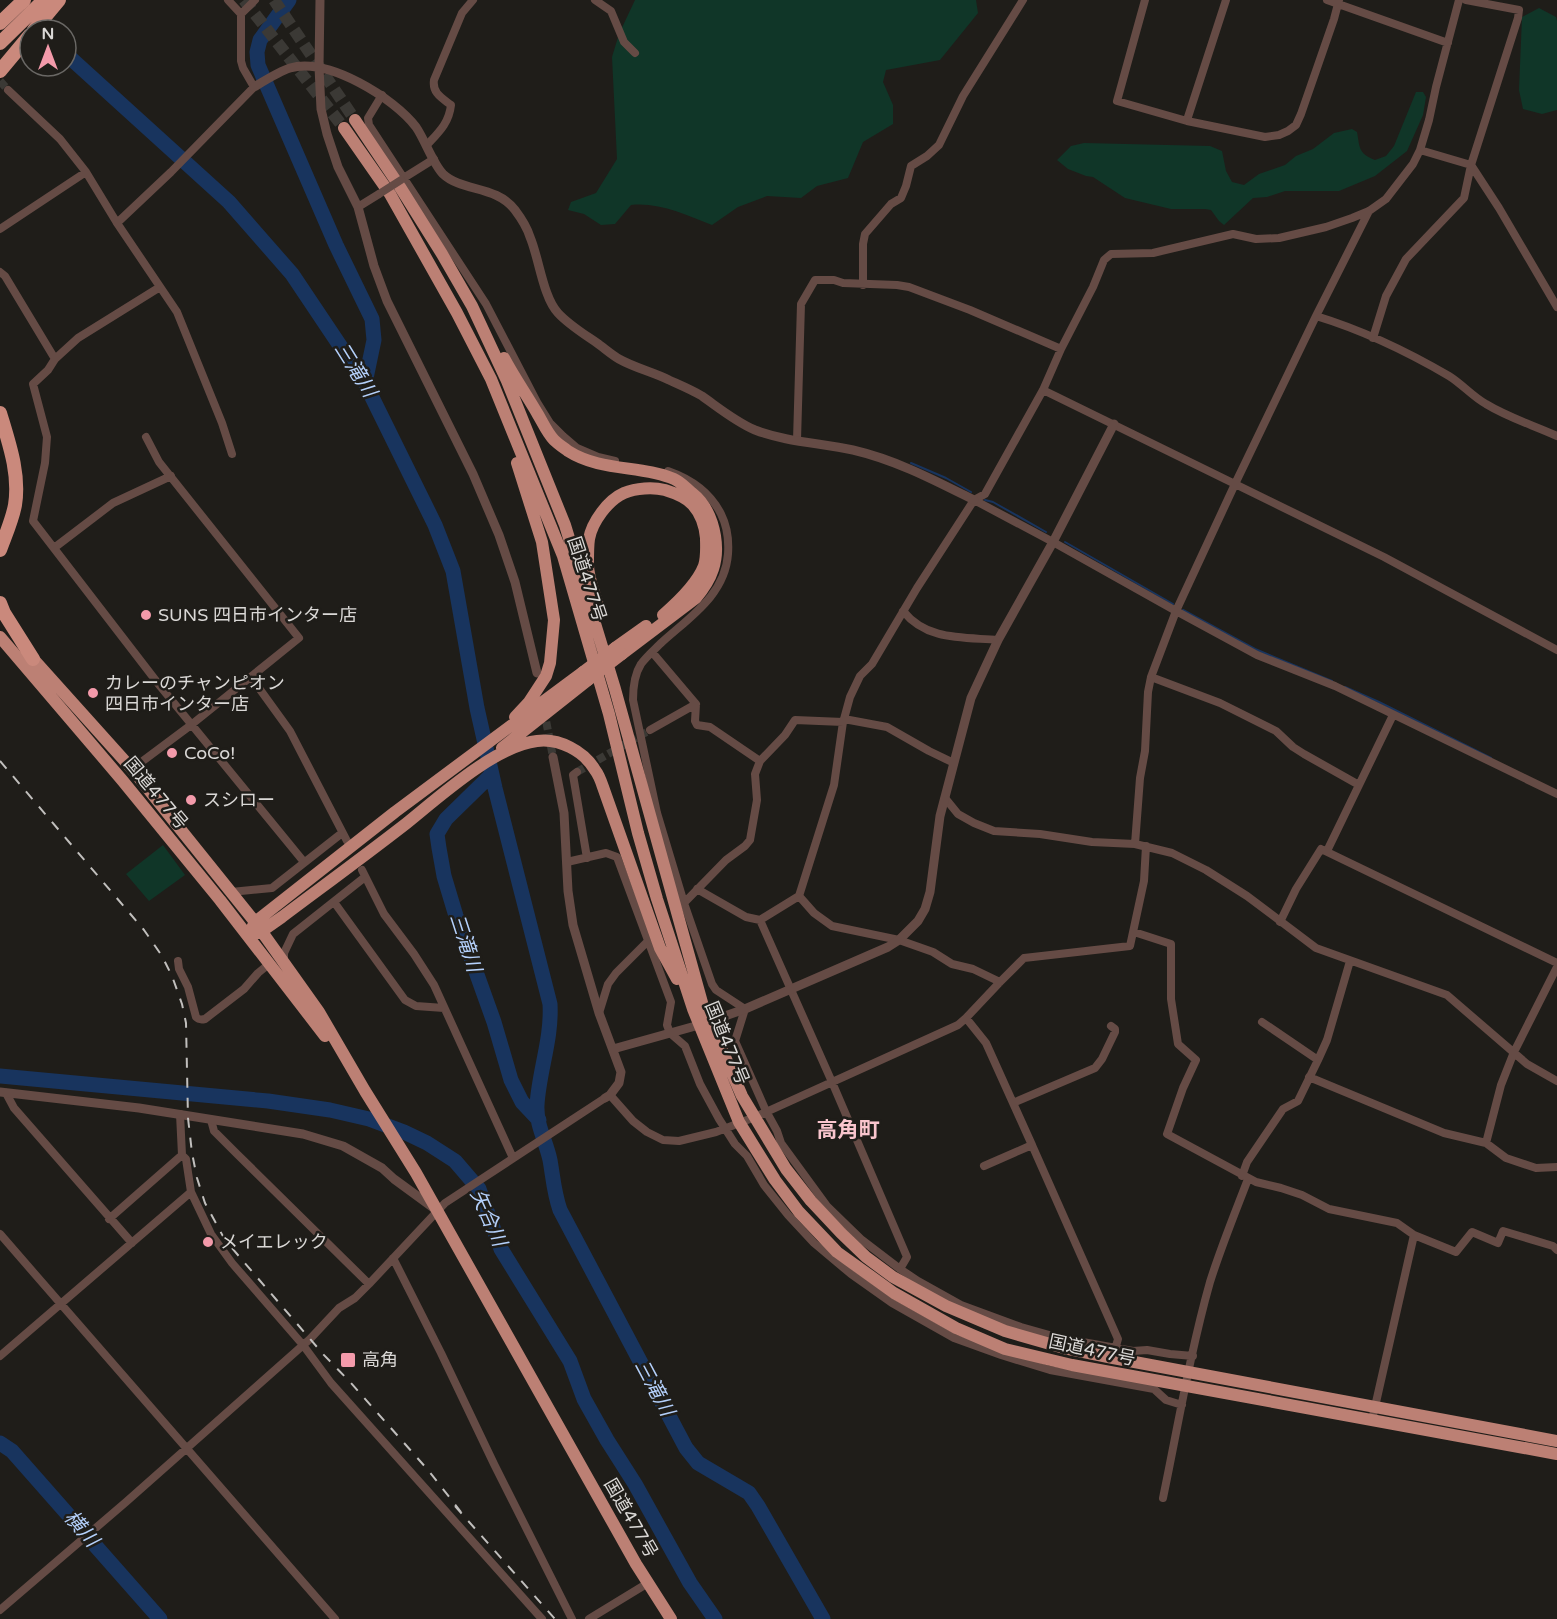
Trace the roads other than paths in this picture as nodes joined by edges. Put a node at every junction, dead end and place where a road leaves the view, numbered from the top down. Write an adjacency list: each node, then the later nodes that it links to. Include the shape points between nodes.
1 (24, 0): 18 (highway)
2 (44, 0): 18 (highway)
3 (59, 0): 17 (highway)
4 (228, 0): 16 (street)
5 (255, 0): 16 (street)
6 (320, 0): 23 (street)
7 (473, 0): 31 (street, via 462,13 434,80 434,92 451,105 450,116)
8 (595, 0): 22 (street, via 611,11 624,42)
9 (1023, 0): 42 (street, via 963,96 939,145 911,166 901,198 865,234)
10 (1145, 0): 29 (street, via 1117,101)
11 (1226, 0): 29 (street)
12 (1327, 0): 15 (street)
13 (1459, 0): 20 (street)
14 (1466, 0): 34 (street, via 1519,10)
15 (1339, 2): 20 (street); 29 (street, via 1301,114 1288,131 1265,137)
16 (241, 14): 25 (street, via 241,61)
17 (44, 18)
18 (8, 22): 19 (highway)
19 (0, 43)
20 (1448, 43): 32 (street)
21 (18, 50): 24 (highway)
22 (635, 53)
23 (319, 67): 25 (street, via 291,68); 27 (street); 37 (street, via 321,110 327,134)
24 (0, 71)
25 (257, 85): 39 (street)
26 (8, 90): 35 (street, via 60,140)
27 (382, 95): 31 (street, via 405,114); 36 (street, via 368,122)
28 (355, 120): 44 (highway, 国道477号)
29 (1186, 120)
30 (344, 128): 50 (highway, 国道477号, via 390,194)
31 (427, 145): 33 (street)
32 (1420, 150): 34 (street); 38 (street, via 1386,199)
33 (434, 159): 36 (street); 56 (street, via 442,173 455,182 496,195 513,207 531,238 555,311 568,322 619,359 700,395 753,429)
34 (1471, 165): 45 (street); 47 (street, via 1464,198 1406,259 1386,296)
35 (86, 172): 39 (street); 40 (street)
36 (403, 178): 37 (street, bridge); 72 (street, via 486,304 550,423 577,448 617,462 678,474 695,483 716,504 728,545 723,577 706,603)
37 (358, 207): 74 (street, via 387,301 499,535 515,582)
38 (1369, 211): 46 (street); 48 (street, via 1279,238 1233,234 1153,253 1111,254 1104,260)
39 (117, 223): 43 (street)
40 (0, 229)
41 (0, 272): 49 (street)
42 (863, 285): 48 (street, via 909,287); 56 (street, via 815,280 801,304)
43 (160, 287): 49 (street, via 78,338); 57 (street, via 177,312)
44 (472, 306): 71 (highway, via 553,439 586,460 676,480 708,510 717,557 705,587 696,598); 77 (highway, 国道477号, via 565,525)
45 (1557, 307)
46 (1316, 316): 47 (street); 59 (street)
47 (1373, 338): 54 (street, via 1452,378 1503,414)
48 (1061, 349): 51 (street)
49 (55, 359): 62 (street, via 33,384 47,437 33,521)
50 (491, 379): 82 (highway, via 542,542 554,620 546,676 529,702); 121 (highway, 国道477号, via 562,556 609,714 657,899)
51 (1043, 390): 53 (street); 60 (street, via 985,494)
52 (0, 413): 63 (highway, via 16,487 11,520)
53 (1114, 424): 59 (street); 61 (street)
54 (1557, 436)
55 (146, 437): 58 (street)
56 (797, 440): 60 (street, via 885,459)
57 (232, 454)
58 (171, 476): 62 (street, via 113,503); 76 (street, via 298,638)
59 (1235, 484): 66 (street); 70 (street, via 1384,557)
60 (974, 500): 61 (street); 65 (street)
61 (1053, 542): 66 (street); 69 (street)
62 (54, 548): 81 (street)
63 (0, 550)
64 (0, 603): 73 (highway)
65 (903, 611): 69 (street, via 925,630 937,634); 80 (street, via 872,664 860,676)
66 (1176, 611): 75 (street); 79 (street, via 1257,655 1335,686)
67 (0, 620): 73 (highway, 国道477号)
68 (0, 638): 109 (highway, 国道477号)
69 (998, 640): 86 (street, via 972,698)
70 (1557, 650)
71 (619, 651): 77 (highway, via 665,613 696,580 704,565 705,530 700,516 692,504 677,494 648,488 623,493 605,507 589,537 587,564 615,670); 82 (highway, bridge)
72 (652, 652): 78 (street); 104 (street, via 636,676 633,700 657,813)
73 (33, 658): 87 (highway, 国道477号)
74 (537, 674)
75 (1151, 676): 89 (street, via 1220,703 1276,731 1293,747); 94 (street)
76 (251, 677): 81 (street); 92 (street, via 290,731)
77 (615, 689): 126 (highway, 国道477号, via 703,1006)
78 (696, 704): 83 (street); 85 (street, via 697,725 710,727)
79 (1393, 715): 89 (street); 90 (street)
80 (844, 720): 85 (street, via 795,720); 86 (street, via 887,727); 102 (street, via 834,784)
81 (191, 725): 87 (street); 98 (street)
82 (519, 729): 107 (highway, via 495,737 395,812); 107 (highway, via 513,747); 121 (highway, via 538,741 568,746 595,769 660,948)
83 (651, 730)
84 (553, 757): 99 (street, via 564,813)
85 (760, 761): 100 (street, via 755,774 757,800 750,840)
86 (954, 763): 91 (street)
87 (132, 770): 101 (highway, 国道477号)
88 (578, 772): 97 (street, via 573,775)
89 (1359, 785): 96 (street)
90 (1557, 794)
91 (945, 798): 94 (street, via 958,814 994,831); 110 (street, via 925,909)
92 (342, 833): 93 (street); 98 (street)
93 (347, 841)
94 (1136, 844): 95 (street)
95 (1146, 846): 106 (street, via 1172,853 1206,870); 108 (street)
96 (1327, 851): 106 (street, via 1321,849); 115 (street)
97 (587, 858): 99 (street); 111 (street, via 606,853 617,857)
98 (304, 862): 101 (street, via 272,888)
99 (567, 862): 123 (street, via 573,925)
100 (697, 889): 104 (street); 105 (street, via 746,917)
101 (231, 892): 107 (highway, 国道477号)
102 (800, 896): 105 (street); 110 (street, via 832,926)
103 (334, 902): 114 (street, via 293,934); 120 (street, via 405,1000 416,1006); 120 (street, via 363,874 384,914 434,985)
104 (684, 903): 122 (street, via 712,984)
105 (760, 920): 119 (street)
106 (1280, 922): 113 (street, via 1316,948)
107 (258, 927): 109 (highway); 114 (highway, 国道477号)
108 (1134, 932): 118 (street, via 1130,946 1024,958); 150 (street, via 1171,944 1171,999 1178,1044 1196,1060 1167,1134)
109 (248, 936): 116 (highway, 国道477号)
110 (899, 940): 118 (street); 119 (street)
111 (647, 942): 123 (street, via 608,984); 128 (street, via 671,1002 667,1025)
112 (178, 961): 116 (street, via 198,1020 205,1019 244,989)
113 (1350, 961): 130 (street, via 1447,995); 131 (street)
114 (284, 963): 135 (highway, 国道477号, via 320,1012)
115 (1557, 963)
116 (269, 964): 135 (highway, 国道477号)
117 (1557, 967): 130 (street)
118 (1000, 982): 124 (street)
119 (791, 989): 122 (street); 134 (street)
120 (444, 1008): 147 (street)
121 (693, 1009): 126 (highway, 国道477号)
122 (745, 1009): 126 (street); 140 (street, via 735,1041)
123 (599, 1013): 129 (street)
124 (966, 1018): 134 (street, via 946,1031); 138 (street, via 986,1043)
125 (1262, 1022): 131 (street)
126 (704, 1023): 128 (street); 140 (highway, 国道477号, via 742,1096); 142 (highway, 国道477号)
127 (1111, 1026): 138 (street, via 1115,1032 1095,1068)
128 (670, 1033): 129 (street); 143 (street, via 685,1046 700,1084)
129 (613, 1049): 137 (street, via 621,1072 619,1083)
130 (1514, 1052): 133 (street, via 1527,1065); 144 (street)
131 (1318, 1060): 132 (street)
132 (1309, 1077): 144 (street, via 1444,1133); 150 (street, via 1298,1101 1283,1109 1247,1162)
133 (1557, 1081)
134 (832, 1082): 140 (street); 159 (street, via 907,1257)
135 (365, 1091): 152 (highway, 国道477号)
136 (3, 1093): 139 (street); 153 (street)
137 (608, 1096): 143 (street, via 633,1121 663,1140 679,1141); 147 (street)
138 (1013, 1104): 145 (street)
139 (180, 1114): 141 (street); 146 (street)
140 (760, 1114): 142 (street); 159 (street, via 777,1131 781,1143 827,1206); 163 (highway, 国道477号, via 786,1169 811,1201 866,1257 892,1277 1005,1331 1064,1348)
141 (211, 1119): 152 (street, via 303,1134 343,1146); 160 (street, via 214,1131)
142 (739, 1122): 143 (street); 167 (highway, 国道477号, via 799,1212 837,1252 894,1293 1005,1349)
143 (725, 1128): 168 (street, via 764,1185 814,1243 892,1303 954,1338 1000,1355 1050,1370 1154,1389 1166,1400)
144 (1486, 1143): 149 (street, via 1506,1158 1536,1168)
145 (1032, 1145): 148 (street); 163 (street, via 1118,1339)
146 (182, 1155): 151 (street); 153 (street)
147 (514, 1158): 152 (street)
148 (984, 1166)
149 (1557, 1167)
150 (1245, 1177): 155 (street, via 1302,1195 1329,1209 1397,1223); 165 (street, via 1210,1284)
151 (191, 1192): 156 (street); 162 (street, via 211,1234 232,1263)
152 (441, 1207): 158 (street); 174 (highway, 国道477号)
153 (109, 1219): 156 (street)
154 (0, 1234): 161 (street)
155 (1414, 1235): 157 (street, via 1456,1252 1472,1232 1498,1243 1503,1231); 169 (street)
156 (132, 1243): 161 (street)
157 (1557, 1250)
158 (393, 1258): 160 (street); 178 (street)
159 (900, 1269): 163 (street, via 983,1314)
160 (369, 1284): 162 (street)
161 (61, 1303): 164 (street); 171 (street)
162 (303, 1345): 171 (street); 177 (street, via 330,1383)
163 (1114, 1353): 165 (street, via 1147,1350); 166 (highway, 国道477号)
164 (0, 1356)
165 (1193, 1356): 166 (street)
166 (1189, 1373): 167 (street); 169 (highway, 国道477号)
167 (1185, 1386): 168 (street); 169 (highway, 国道477号)
168 (1182, 1405): 173 (street)
169 (1374, 1414): 170 (highway, 国道477号); 172 (highway, 国道477号)
170 (1557, 1441)
171 (187, 1449): 175 (street); 176 (street)
172 (1557, 1454)
173 (1163, 1498)
174 (648, 1582): 179 (street); 180 (highway, 国道477号)
175 (0, 1610)
176 (335, 1619)
177 (542, 1619)
178 (572, 1619)
179 (589, 1619)
180 (671, 1619)

